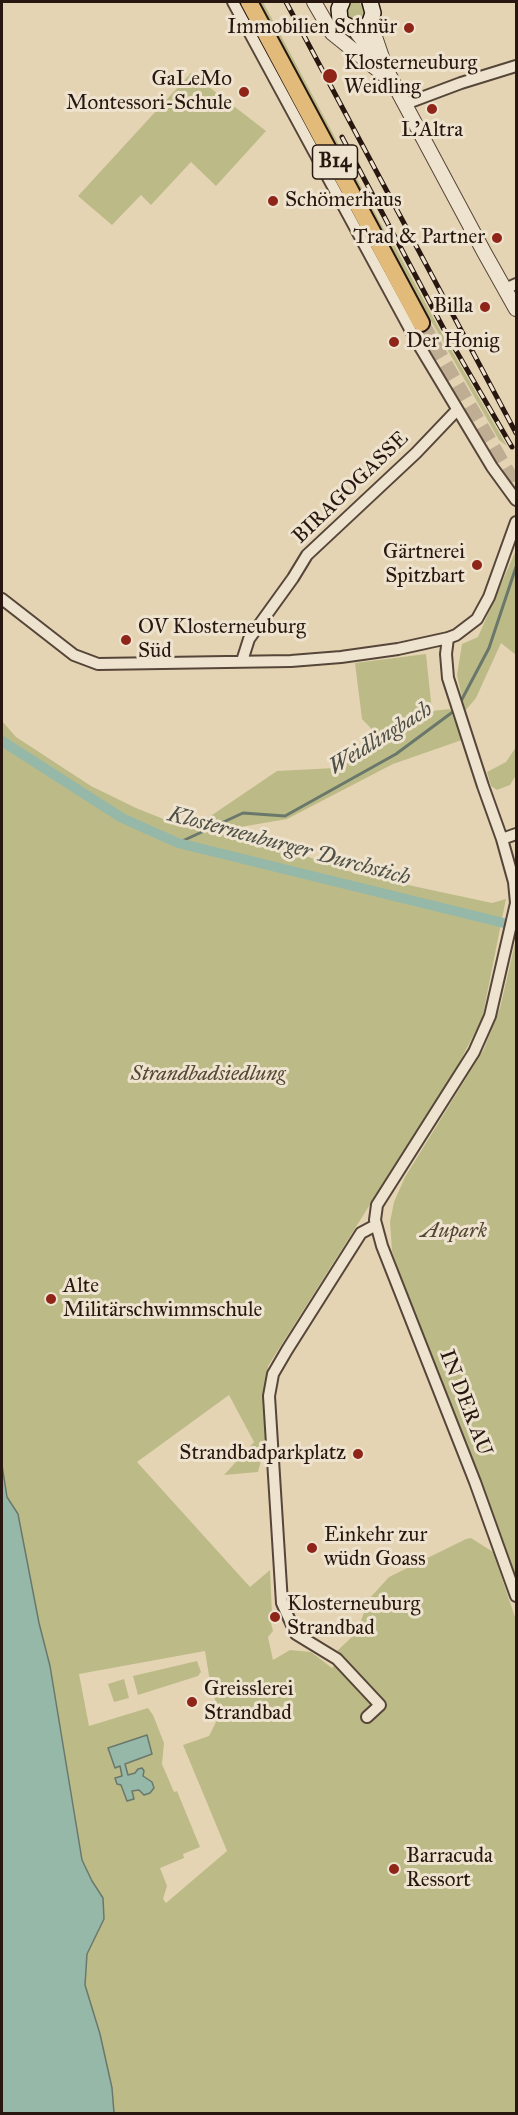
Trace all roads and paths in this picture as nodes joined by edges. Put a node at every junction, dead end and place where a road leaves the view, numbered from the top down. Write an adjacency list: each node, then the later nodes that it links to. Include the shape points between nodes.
1 (233, 2): 14 (street)
2 (249, 2): 13 (main road, B14)
3 (314, 2): 9 (street, via 332,33)
4 (338, 4): 6 (main road, via 340,20)
5 (373, 8): 6 (main road, via 360,29); 8 (street)
6 (354, 29): 8 (street)
7 (516, 66): 10 (street)
8 (386, 69): 9 (street)
9 (393, 82): 10 (street)
10 (405, 104): 11 (street)
11 (511, 287): 12 (street)
12 (516, 309)
13 (421, 322)
14 (457, 410): 15 (street); 19 (street, BIRAGOGASSE, via 307,555 249,639)
15 (516, 500)
16 (516, 522): 18 (street, via 482,612 472,624)
17 (2, 599): 19 (street, via 66,650 90,662 193,662)
18 (448, 638): 19 (street, via 341,657 280,661); 21 (street, via 446,659 451,687)
19 (243, 656)
20 (516, 834): 21 (street)
21 (502, 839): 22 (street)
22 (516, 903): 23 (street, via 490,1016 474,1052 377,1205)
23 (375, 1225): 24 (street, IN DER AU); 25 (street, via 361,1233 298,1332 273,1374 269,1396 282,1603 296,1634 337,1659 380,1705)
24 (516, 1596)
25 (367, 1717)

